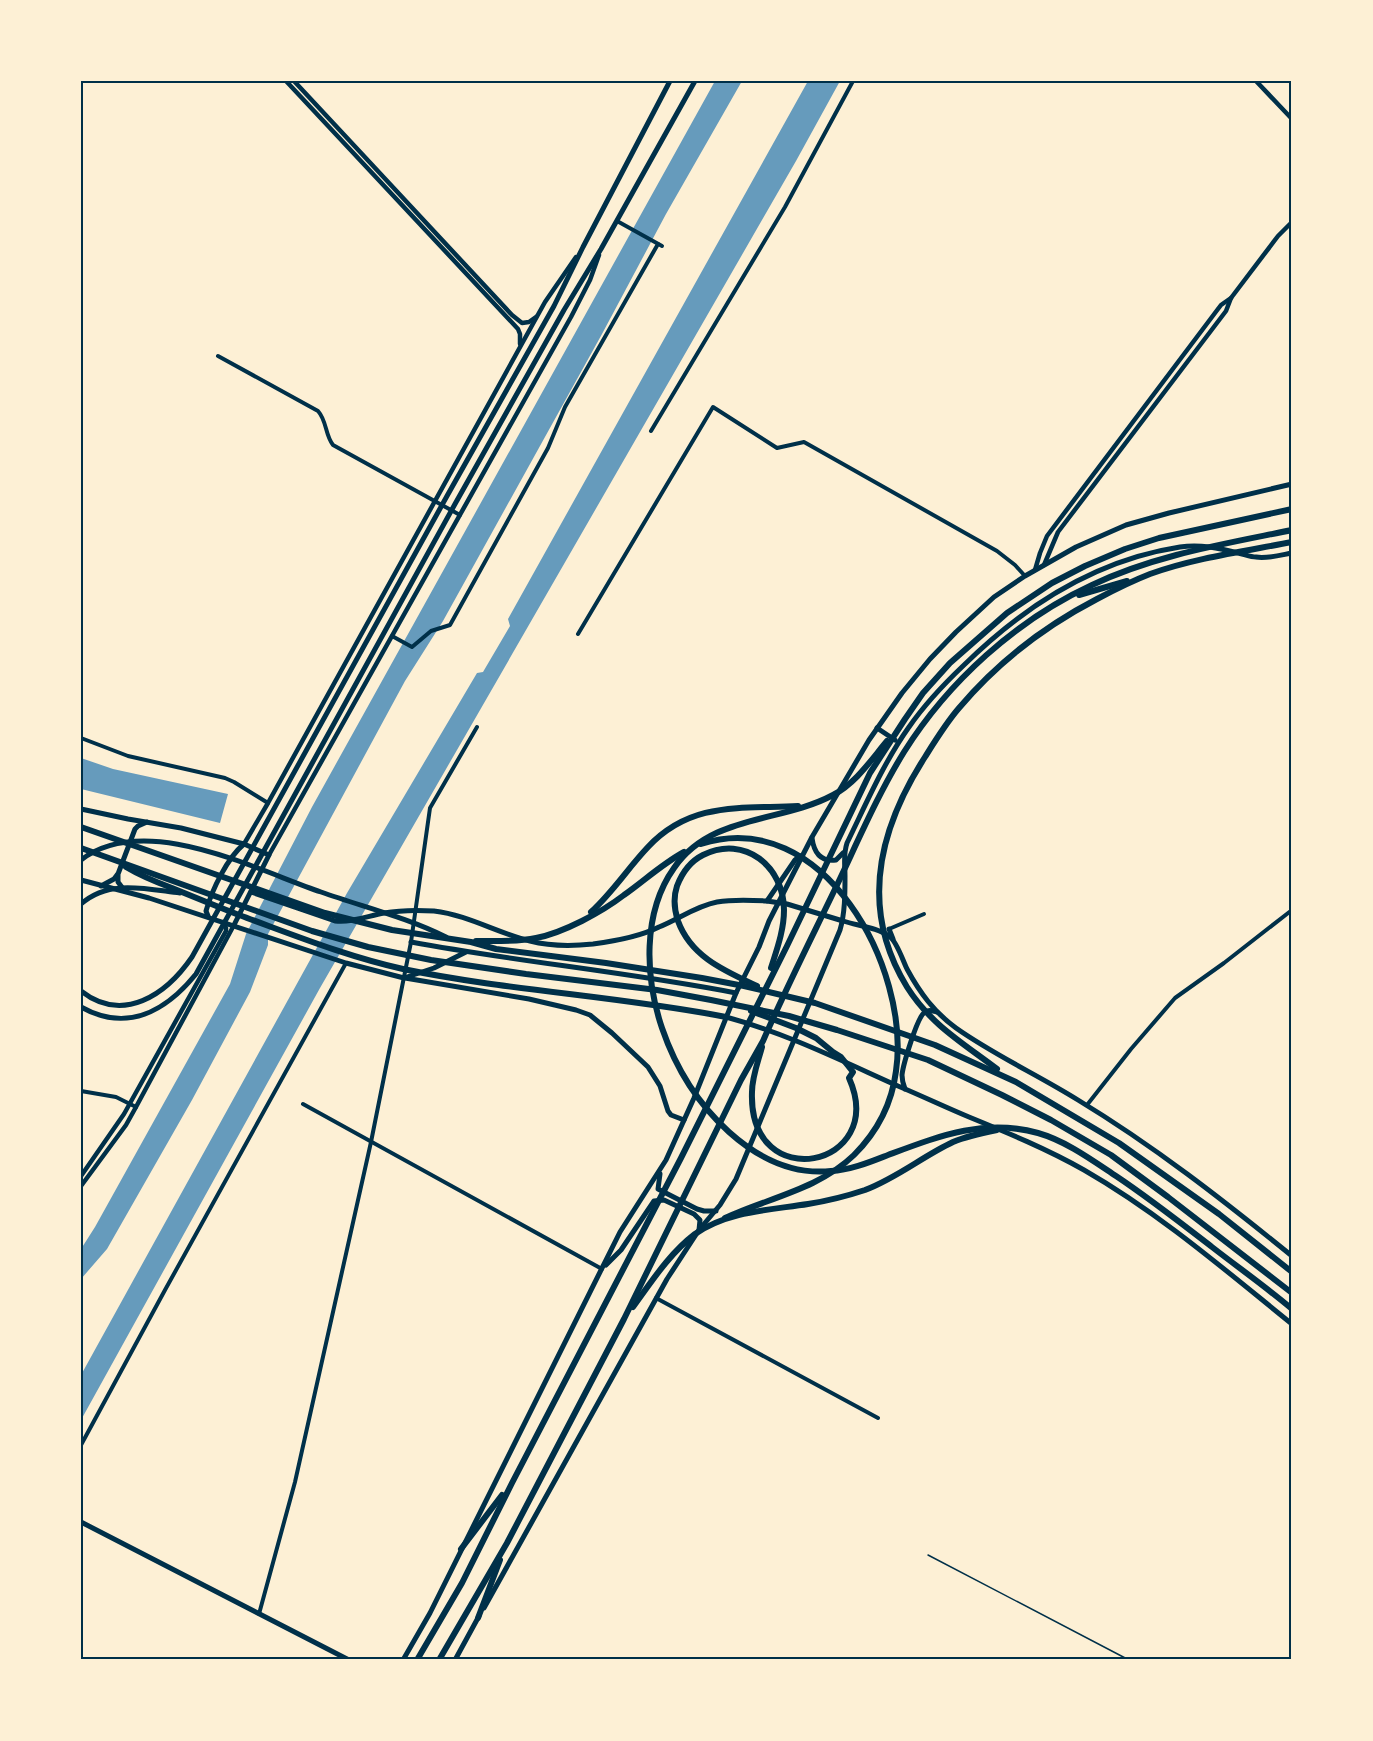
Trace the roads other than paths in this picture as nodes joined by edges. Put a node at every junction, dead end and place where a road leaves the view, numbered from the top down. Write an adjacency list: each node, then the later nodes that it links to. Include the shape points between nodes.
1 (286, 81): 14 (street, via 518,329)
2 (294, 81): 13 (street, via 518,322 529,322)
3 (670, 81): 10 (main road)
4 (694, 81): 8 (main road)
5 (854, 81): 16 (street, via 785,207)
6 (1256, 81): 7 (street)
7 (1292, 119)
8 (617, 221): 11 (main road); 30 (street, via 659,244 565,407 548,447 450,625 430,631 412,647)
9 (1292, 222): 12 (street)
10 (583, 247): 13 (street); 77 (main road, via 554,306 188,963 163,989 131,1005 103,1003)
11 (601, 249): 20 (street, via 571,317); 81 (main road, via 196,974 173,999 148,1014 118,1018)
12 (1231, 298): 24 (street, via 1226,311 1058,532); 25 (street, via 1221,305 1047,536)
13 (538, 315): 14 (street)
14 (520, 347): 18 (street)
15 (218, 356): 18 (street, via 318,411 333,445)
16 (651, 431)
17 (1292, 484): 24 (main road, via 1126,525)
18 (435, 502): 20 (street); 36 (street)
19 (1292, 509): 31 (highway, via 1159,538 1125,549 1052,583 978,637 923,693)
20 (460, 515): 30 (street)
21 (1292, 530): 28 (highway, via 1156,560)
22 (1292, 542): 26 (highway)
23 (1292, 553): 35 (main road, via 1256,557 1225,549 1183,546 1148,553 1077,580 992,639 922,710)
24 (1044, 565): 25 (main road)
25 (1035, 570): 27 (main road)
26 (1150, 574): 28 (highway); 86 (highway, via 1057,622 983,683 958,709 916,771 886,836 879,873 880,908 887,942 900,974 940,1027)
27 (1025, 576): 29 (street, via 997,550 804,442 777,448 713,407); 33 (main road, via 994,597 949,639)
28 (1067, 598): 85 (highway, via 1006,639 966,676 932,713 903,754)
29 (578, 634)
30 (394, 637): 48 (street)
31 (905, 719): 37 (highway, via 851,782 829,797); 76 (highway, via 870,773)
32 (477, 727): 60 (street, via 430,808)
33 (877, 728): 35 (main road); 43 (main road)
34 (81, 738): 36 (street, via 128,756 225,778)
35 (899, 743): 47 (main road)
36 (268, 803): 44 (street)
37 (804, 806): 64 (highway, via 723,809 688,818 650,845 612,891); 94 (highway, via 727,828 703,840 678,861 661,891 651,938 653,993 671,1054 690,1088 718,1121 755,1152 773,1162 804,1170 842,1170 958,1131)
38 (81, 809): 39 (main road)
39 (128, 819): 40 (main road); 42 (main road)
40 (147, 822): 42 (main road); 44 (main road)
41 (81, 826): 69 (highway, via 325,913 392,930)
42 (135, 829): 51 (main road)
43 (812, 837): 46 (main road); 47 (main road, via 814,850 820,856 831,861)
44 (244, 844): 48 (main road); 63 (main road, via 232,856 211,897)
45 (81, 848): 50 (highway)
46 (805, 851): 57 (main road); 58 (main road)
47 (843, 852): 65 (main road)
48 (269, 855): 55 (main road)
49 (81, 860): 69 (main road, via 104,848 133,842 199,848 410,921)
50 (115, 861): 56 (highway); 80 (highway, via 368,947 431,960 657,990)
51 (118, 874): 53 (main road); 54 (main road)
52 (81, 880): 53 (main road)
53 (101, 886): 54 (main road)
54 (125, 892): 63 (main road)
55 (251, 892): 60 (main road, via 343,922); 67 (main road)
56 (184, 893): 59 (main road, via 118,887); 83 (highway, via 359,958 449,977)
57 (767, 901): 58 (main road); 60 (main road, via 716,902 643,933 591,944 538,942 451,915)
58 (779, 903): 65 (main road); 79 (main road)
59 (81, 904)
60 (415, 910): 71 (street)
61 (1292, 910): 91 (street, via 1175,998)
62 (924, 914): 68 (street)
63 (208, 916): 66 (main road)
64 (581, 920): 72 (highway, via 538,938); 100 (highway, via 695,846 716,839 751,838 789,850 823,874 856,914 874,946 896,1020 897,1064 883,1117 864,1144 838,1168 804,1187)
65 (843, 921): 70 (main road); 84 (main road)
66 (223, 922): 67 (main road); 90 (street, via 226,931)
67 (234, 925): 74 (main road); 92 (street)
68 (890, 929): 70 (main road)
69 (447, 938): 72 (highway)
70 (894, 940): 82 (main road, via 915,984)
71 (411, 942): 73 (main road); 75 (street)
72 (471, 942): 78 (highway)
73 (466, 952): 75 (main road); 79 (main road)
74 (346, 963): 75 (main road); 111 (street)
75 (404, 978): 93 (main road, via 529,999 590,1015 648,1067 660,1086 668,1111); 95 (street)
76 (767, 983): 78 (highway, via 783,917 778,880 761,859 745,851 724,849 705,854 688,868 676,890 675,909 681,929 708,960); 112 (highway)
77 (81, 991)
78 (768, 991): 86 (highway, via 906,1034)
79 (736, 993): 83 (main road)
80 (735, 1005): 85 (highway, via 807,1033 842,1057 853,1072 849,1078 855,1096 855,1116 848,1136 832,1151 816,1158 798,1159 780,1153 764,1139 752,1108); 105 (highway, via 837,1029 928,1060 1051,1120 1111,1155)
81 (81, 1007)
82 (937, 1012): 87 (main road, via 924,1013 916,1026 904,1067); 91 (main road, via 979,1043)
83 (726, 1017): 84 (main road); 93 (main road)
84 (794, 1040): 87 (main road); 99 (main road, via 736,1179)
85 (763, 1041): 108 (highway)
86 (1007, 1077): 104 (highway, via 1119,1143)
87 (905, 1089): 109 (main road, via 1023,1139 1119,1191)
88 (81, 1090): 90 (street, via 116,1097)
89 (303, 1104): 95 (street)
90 (129, 1105): 92 (street); 97 (street)
91 (1087, 1105): 102 (main road, via 1194,1178)
92 (136, 1107): 98 (street)
93 (684, 1120): 96 (main road)
94 (1007, 1128): 100 (highway, via 956,1141 865,1190); 107 (highway, via 1048,1136 1094,1161)
95 (371, 1142): 103 (street); 117 (street, via 295,1482)
96 (661, 1169): 99 (main road, via 658,1189 697,1209); 103 (main road, via 620,1232)
97 (81, 1176)
98 (81, 1186)
99 (716, 1211): 101 (main road)
100 (725, 1218): 108 (highway, via 695,1234 674,1253)
101 (699, 1230): 103 (main road, via 700,1220 694,1214 664,1200 654,1201); 106 (main road)
102 (1292, 1256)
103 (603, 1269): 115 (main road)
104 (1292, 1272)
105 (1292, 1293)
106 (656, 1298): 110 (street); 118 (main road)
107 (1292, 1309)
108 (624, 1319): 114 (highway)
109 (1292, 1324)
110 (878, 1418)
111 (81, 1445)
112 (512, 1483): 115 (highway); 121 (highway, via 462,1583)
113 (81, 1522): 117 (main road)
114 (507, 1543): 118 (highway); 122 (highway)
115 (461, 1549): 120 (main road)
116 (928, 1555): 124 (lane)
117 (259, 1614): 119 (main road)
118 (478, 1618): 123 (main road)
119 (350, 1660)
120 (403, 1660)
121 (417, 1660)
122 (439, 1660)
123 (455, 1660)
124 (1129, 1660)

